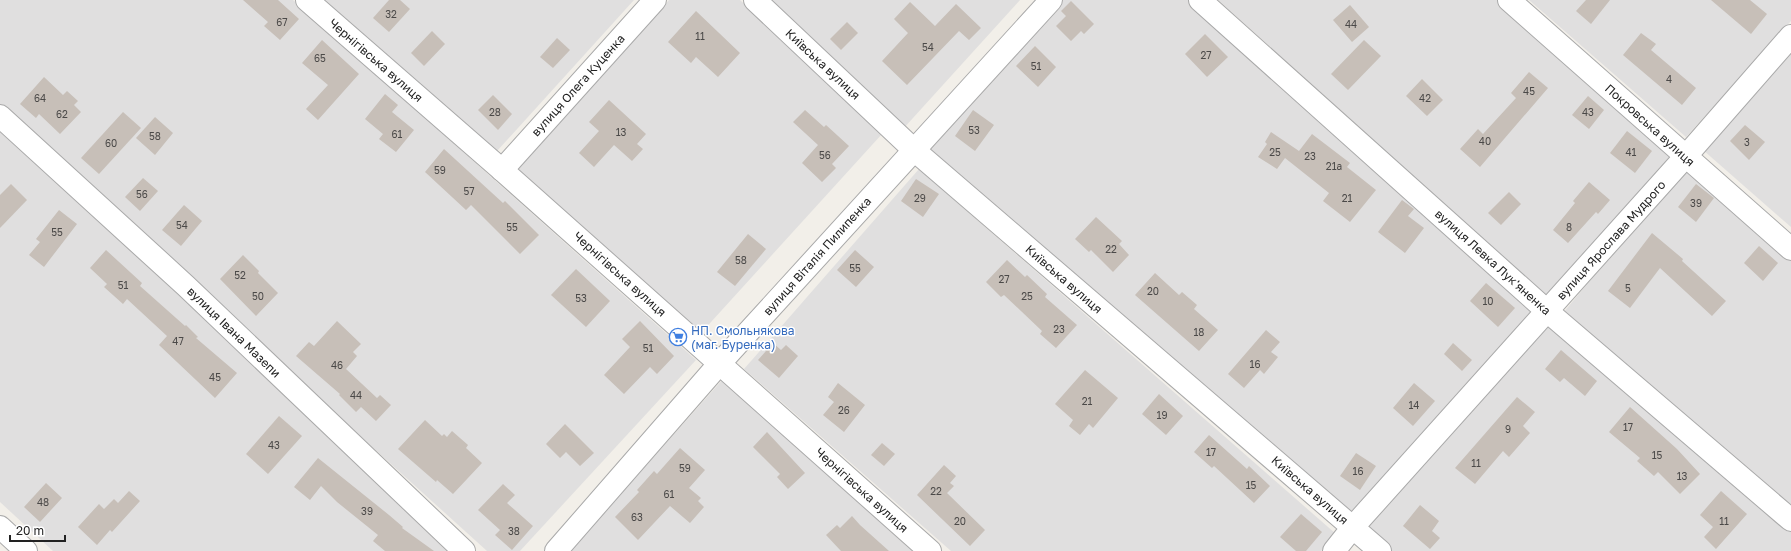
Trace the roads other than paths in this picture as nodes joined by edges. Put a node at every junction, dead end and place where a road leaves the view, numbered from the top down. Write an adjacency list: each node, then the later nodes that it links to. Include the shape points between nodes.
1 (307, 0): 11 (street, Чернігівська вулиця)
2 (655, 0): 11 (street, вулиця Олега Куценка)
3 (755, 0): 9 (street, Київська вулиця)
4 (1051, 0): 9 (street, вулиця Віталія Пилипенка)
5 (1200, 0): 13 (street, вулиця Левка Лук'яненка)
6 (1509, 0): 10 (street, Покровська вулиця)
7 (1791, 36): 10 (street, вулиця Ярослава Мудрого)
8 (0, 116): 19 (street, вулиця Івана Мазепи, via 186,286)
9 (914, 150): 14 (street, вулиця Віталія Пилипенка); 17 (street, Київська вулиця)
10 (1686, 156): 12 (street, Покровська вулиця); 13 (street, вулиця Ярослава Мудрого)
11 (502, 170): 14 (street, Чернігівська вулиця)
12 (1791, 249)
13 (1547, 311): 15 (street, вулиця Левка Лук'яненка); 17 (street, вулиця Ярослава Мудрого)
14 (720, 363): 20 (street, вулиця Віталія Пилипенка); 21 (street, Чернігівська вулиця)
15 (1791, 520)
16 (0, 527): 18 (street)
17 (1353, 527): 22 (street, вулиця Ярослава Мудрого); 23 (street, Київська вулиця)
18 (26, 551)
19 (464, 551)
20 (556, 551)
21 (930, 551)
22 (1334, 551)
23 (1380, 551)

